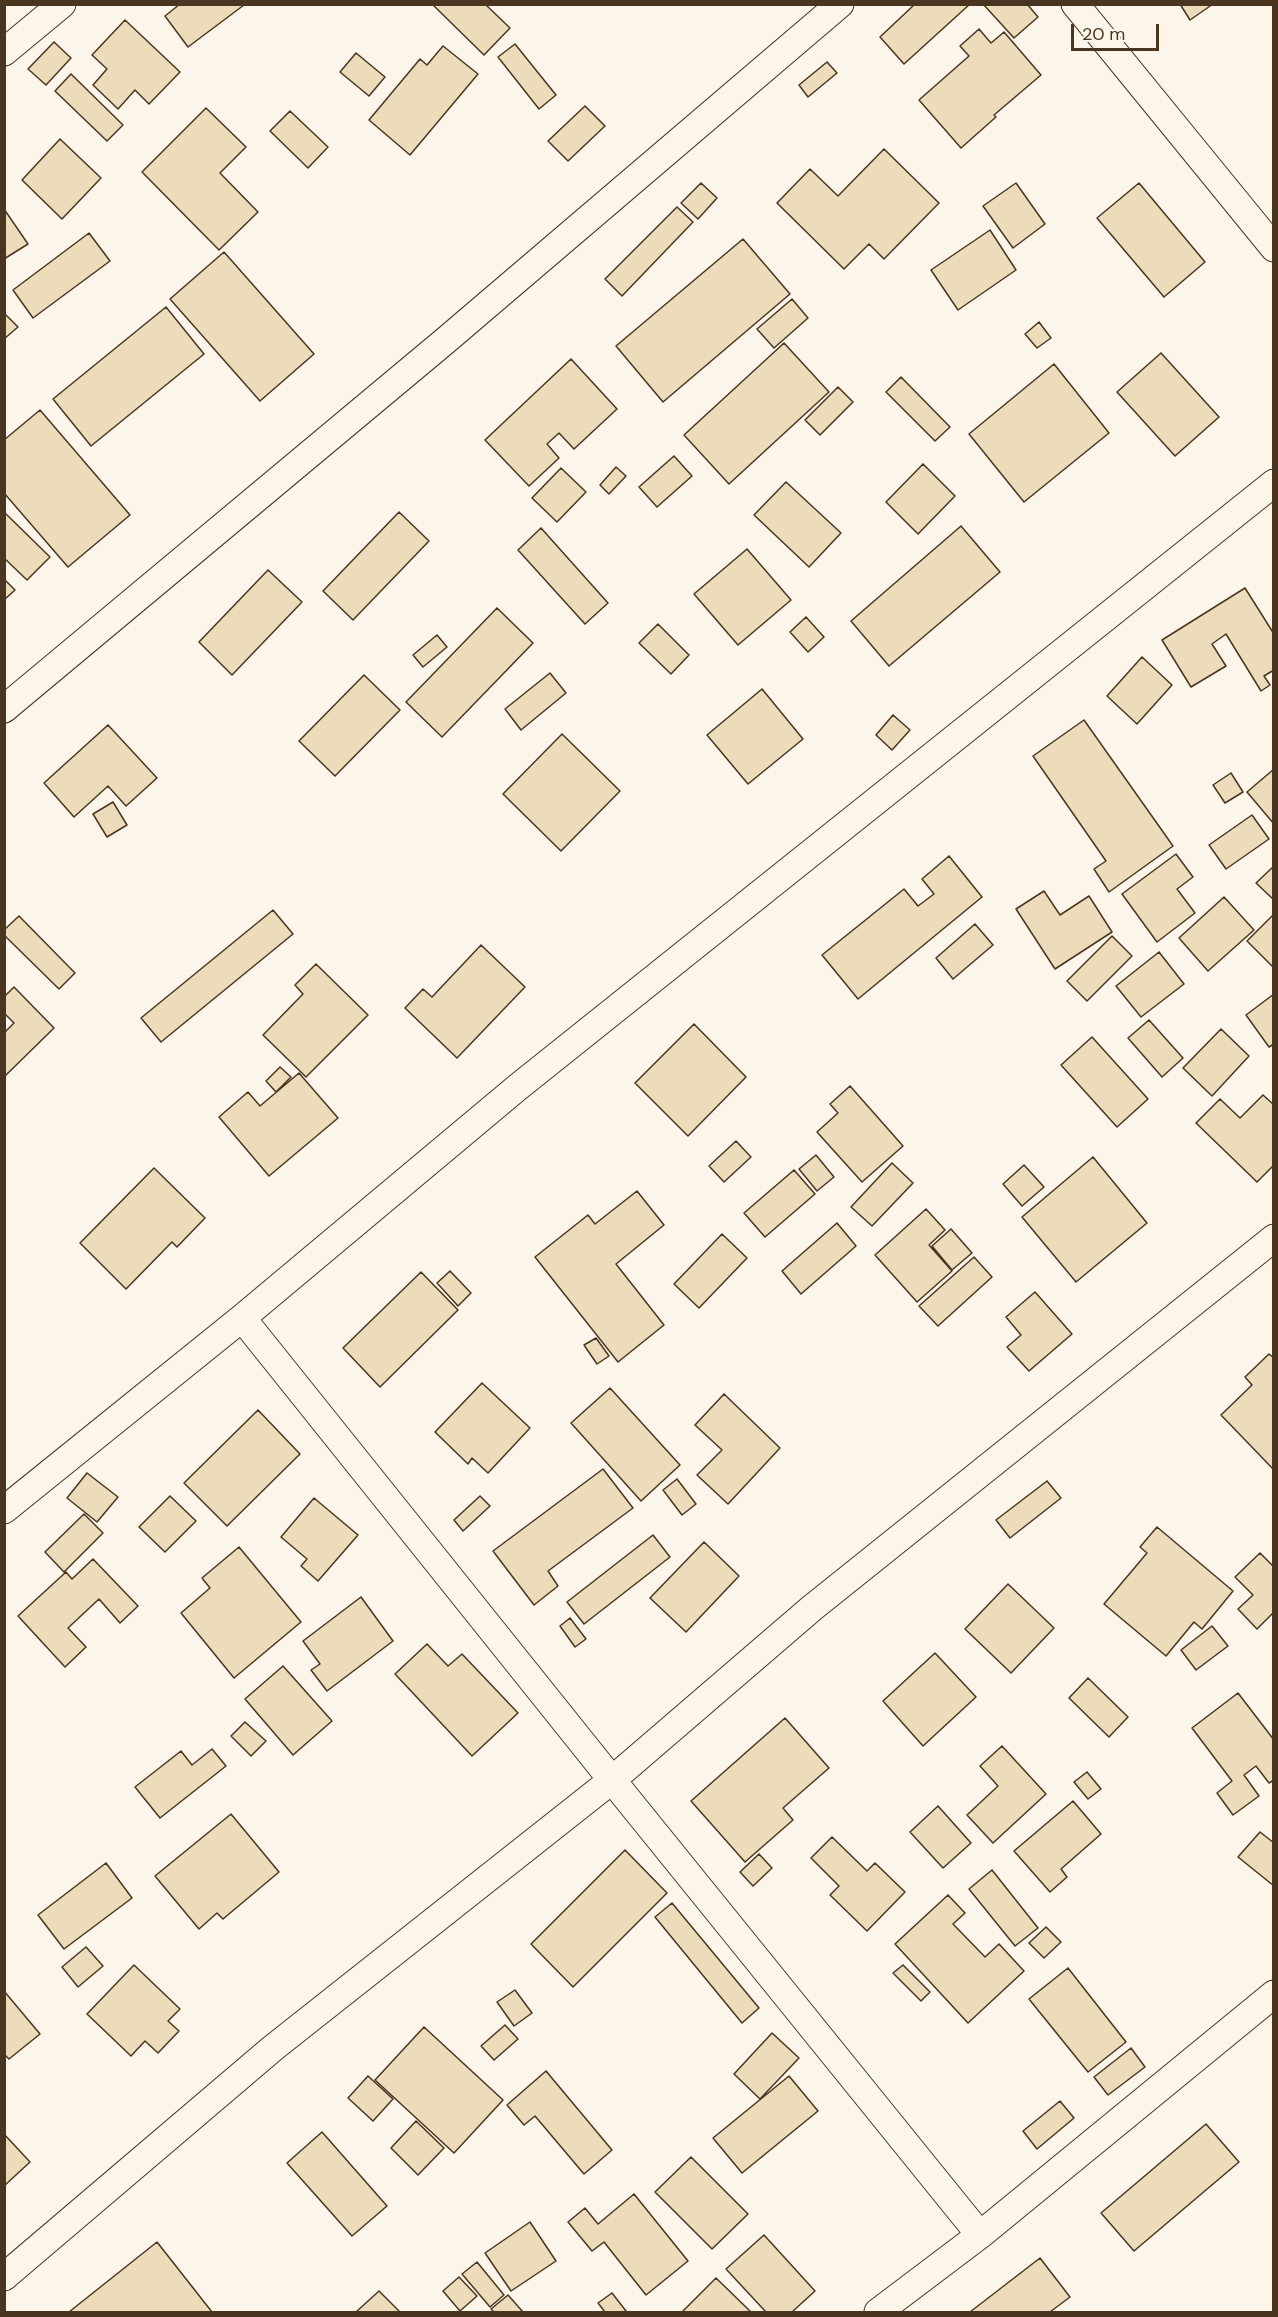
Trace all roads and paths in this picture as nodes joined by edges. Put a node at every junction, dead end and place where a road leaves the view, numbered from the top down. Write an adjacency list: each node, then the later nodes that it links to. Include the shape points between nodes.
1 (62, 4): 4 (street)
2 (840, 4): 7 (street)
3 (1075, 4): 5 (street)
4 (4, 52)
5 (1274, 248)
6 (1274, 483): 9 (street, via 518,1088)
7 (4, 709)
8 (1274, 1238): 11 (street, via 822,1600)
9 (242, 1318): 10 (street); 11 (street)
10 (4, 1510)
11 (612, 1780): 13 (street); 14 (street, via 273,2048)
12 (1274, 1994): 13 (street)
13 (980, 2235): 15 (street)
14 (4, 2277)
15 (878, 2313)

